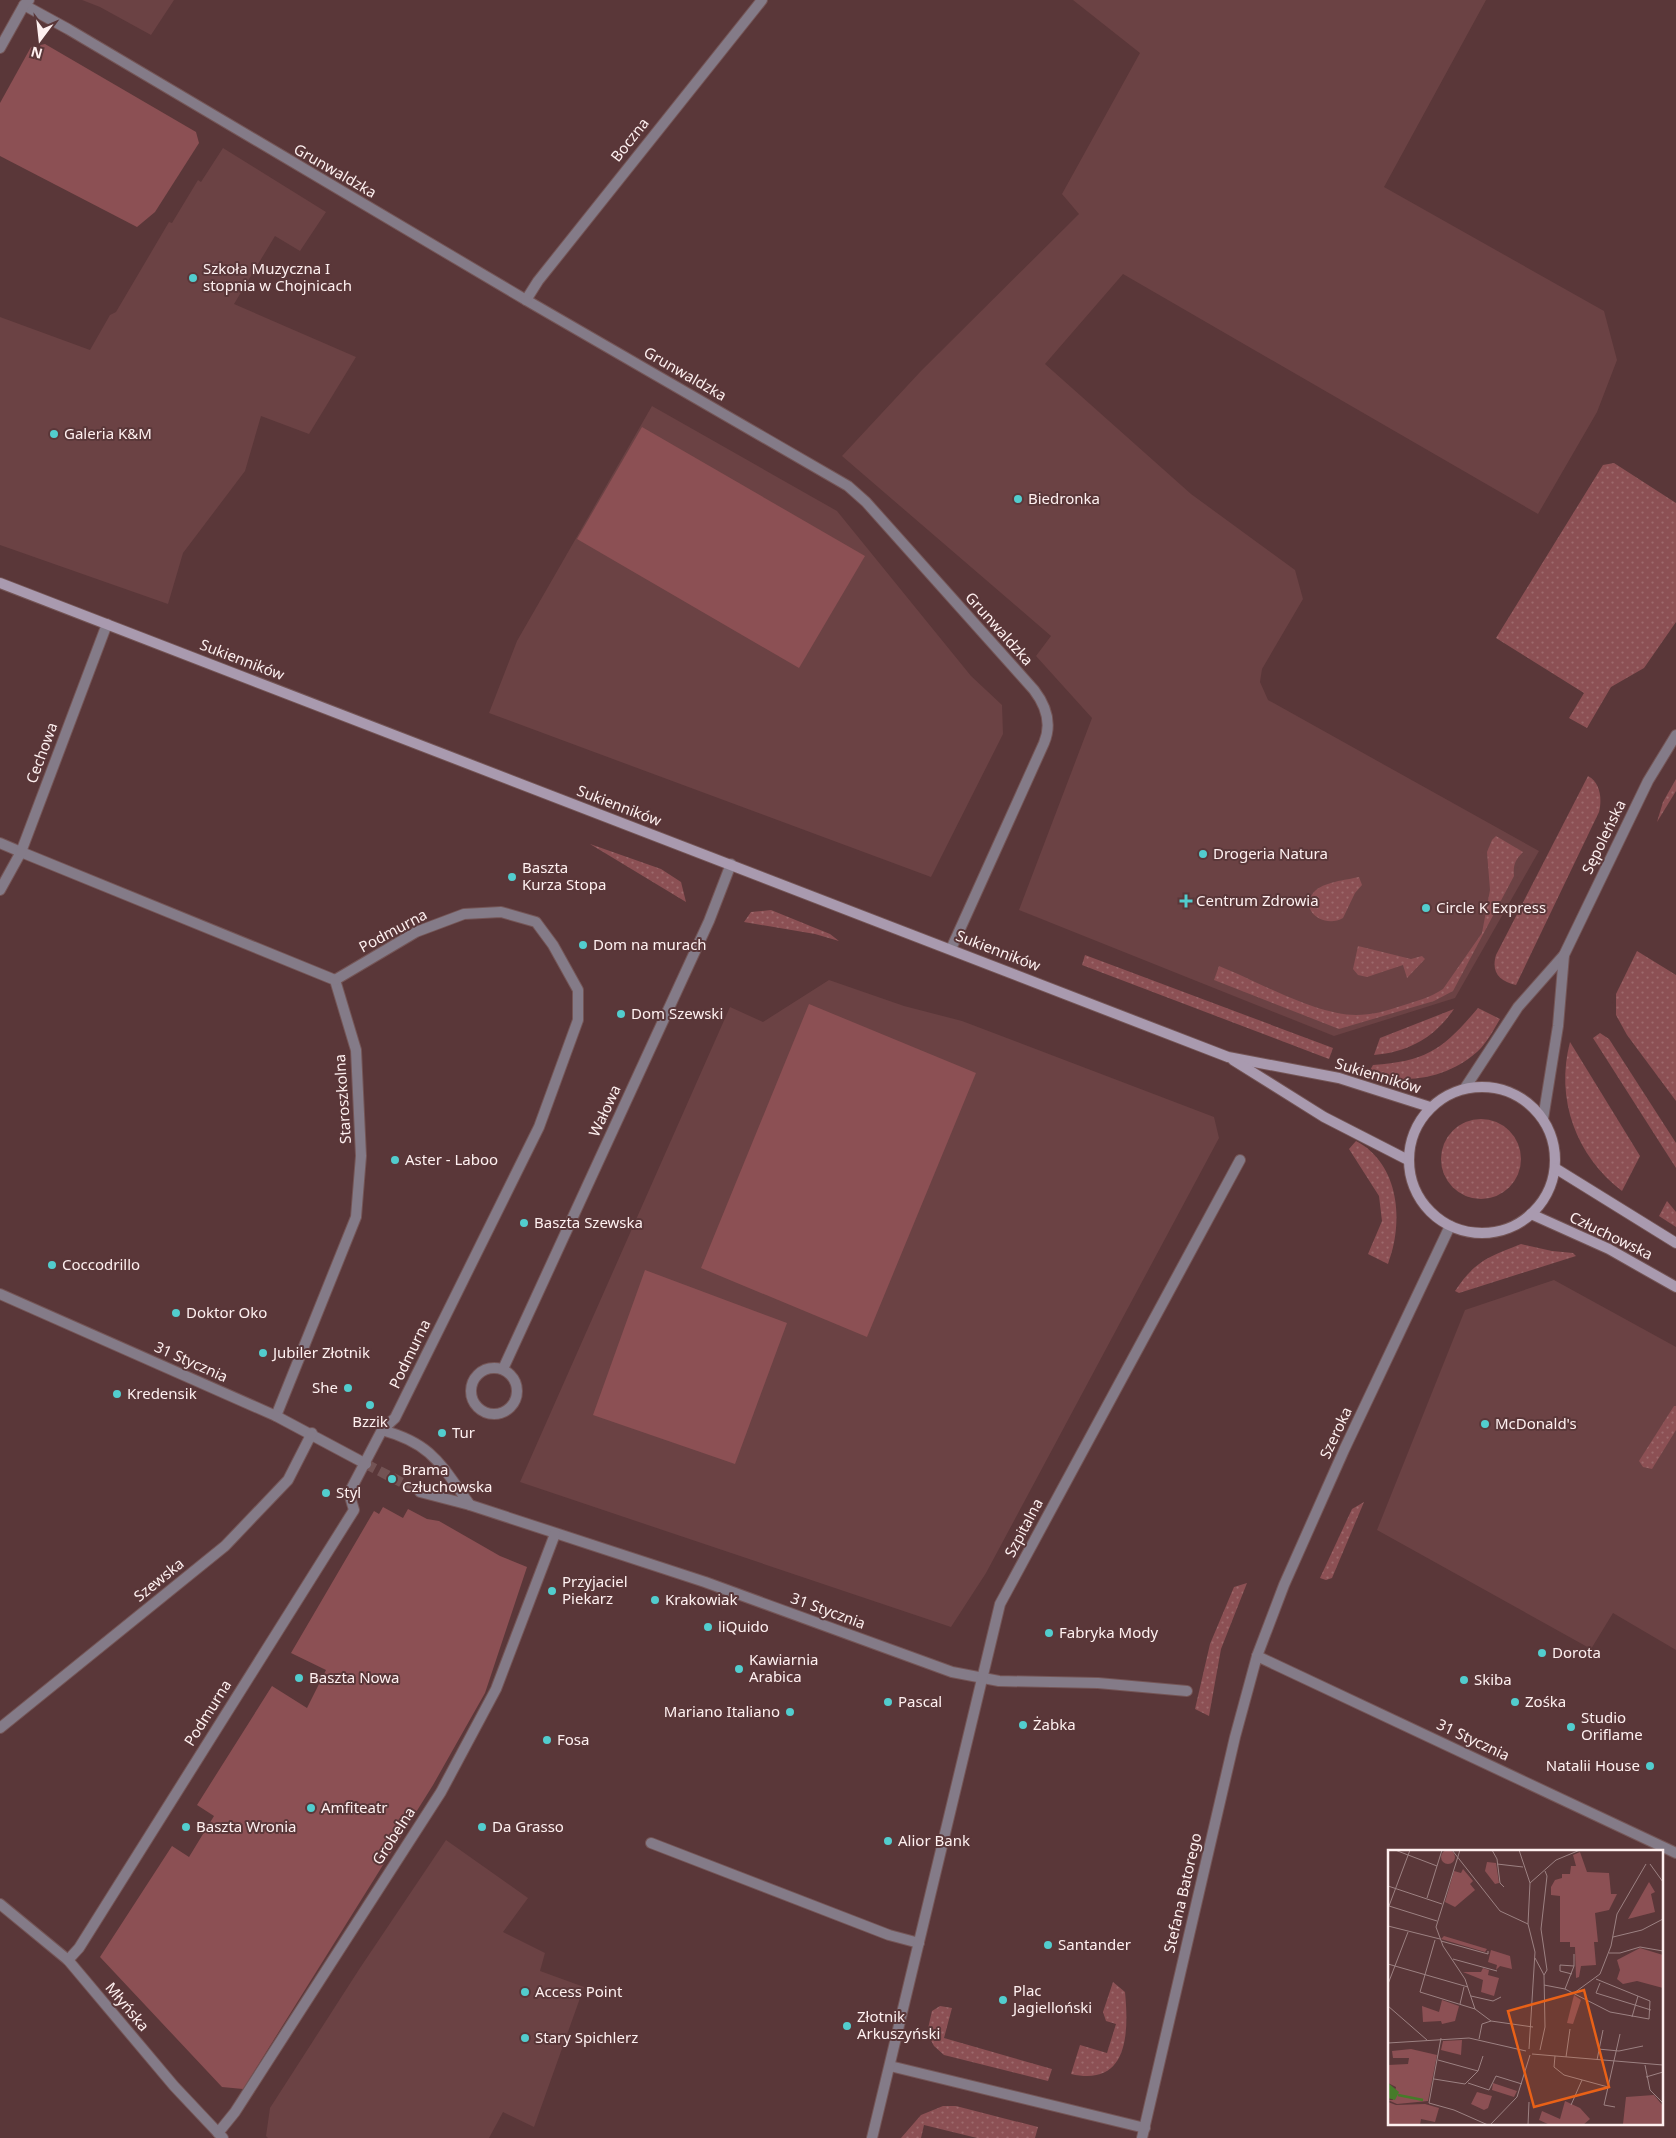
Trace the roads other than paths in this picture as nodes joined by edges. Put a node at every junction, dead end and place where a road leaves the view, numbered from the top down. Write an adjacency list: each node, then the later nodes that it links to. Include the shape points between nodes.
1 (762, 0): 4 (street, Boczna, via 581,226)
2 (26, 3): 3 (street); 4 (street, Grunwaldzka)
3 (0, 48)
4 (526, 300): 12 (street, Grunwaldzka, via 848,486 866,502 1043,702 1049,732)
5 (0, 583): 6 (main road, Sukienników)
6 (107, 624): 9 (street, Cechowa); 10 (main road, Sukienników)
7 (1676, 735): 13 (street, Sępoleńska, via 1648,781)
8 (0, 843): 9 (street)
9 (22, 852): 11 (street, Cechowa); 14 (street)
10 (731, 864): 12 (main road, Sukienników); 27 (street, Wałowa, via 708,921)
11 (0, 890)
12 (951, 949): 15 (main road, Sukienników)
13 (1564, 955): 16 (street, Sępoleńska, via 1518,1007); 18 (street, Sępoleńska, via 1558,1026)
14 (335, 980): 28 (street, Staroszkolna, via 356,1050 361,1156 356,1217); 29 (street, Podmurna, via 416,932 464,914 501,912 536,922 578,990 578,1020 539,1127 395,1418)
15 (1228, 1057): 17 (main road, Sukienników, via 1339,1078); 20 (main road, Sukienników, via 1324,1117)
16 (1465, 1088): 17 (main road, via 1446,1095); 18 (main road, via 1487,1087 1509,1092 1528,1103)
17 (1430, 1107): 20 (main road, via 1418,1123)
18 (1543, 1119): 21 (main road, via 1553,1143)
19 (1240, 1160): 36 (street, Szpitalna, via 1000,1604)
20 (1408, 1160): 23 (main road, via 1411,1180 1419,1199 1433,1215)
21 (1555, 1168): 22 (main road, via 1551,1185); 24 (main road, Człuchowska)
22 (1531, 1214): 23 (main road, via 1513,1226 1492,1233 1470,1232); 25 (main road, Człuchowska, via 1609,1249)
23 (1450, 1226): 35 (street, Szeroka, via 1344,1450)
24 (1676, 1243)
25 (1676, 1287)
26 (0, 1294): 28 (street, 31 Stycznia)
27 (502, 1369): 27 (street, via 488,1369 476,1376 472,1383 471,1398 486,1414 502,1414 514,1404 515,1380)
28 (276, 1416): 30 (street, 31 Stycznia)
29 (382, 1430): 31 (street, Podmurna); 33 (street, via 406,1436 426,1449 440,1462)
30 (312, 1433): 31 (street, 31 Stycznia); 38 (street, Szewska, via 288,1480 225,1546)
31 (365, 1463): 43 (street, Podmurna, via 350,1493 354,1510 79,1948)
32 (420, 1492): 33 (street, 31 Stycznia)
33 (470, 1505): 34 (street, 31 Stycznia)
34 (556, 1534): 36 (street, 31 Stycznia, via 705,1582 941,1669); 46 (street, Grobelna, via 496,1689 441,1792)
35 (1257, 1656): 40 (street, 31 Stycznia); 45 (street, Stefana Batorego, via 1234,1736)
36 (982, 1678): 37 (street, 31 Stycznia); 42 (street, Szpitalna)
37 (1187, 1691)
38 (0, 1728)
39 (651, 1843): 42 (street)
40 (1676, 1853)
41 (0, 1904): 43 (street, Młyńska)
42 (919, 1943): 44 (street)
43 (68, 1960): 46 (street, Młyńska)
44 (890, 2066): 45 (street); 47 (street)
45 (1143, 2133)
46 (217, 2136)
47 (872, 2138)

